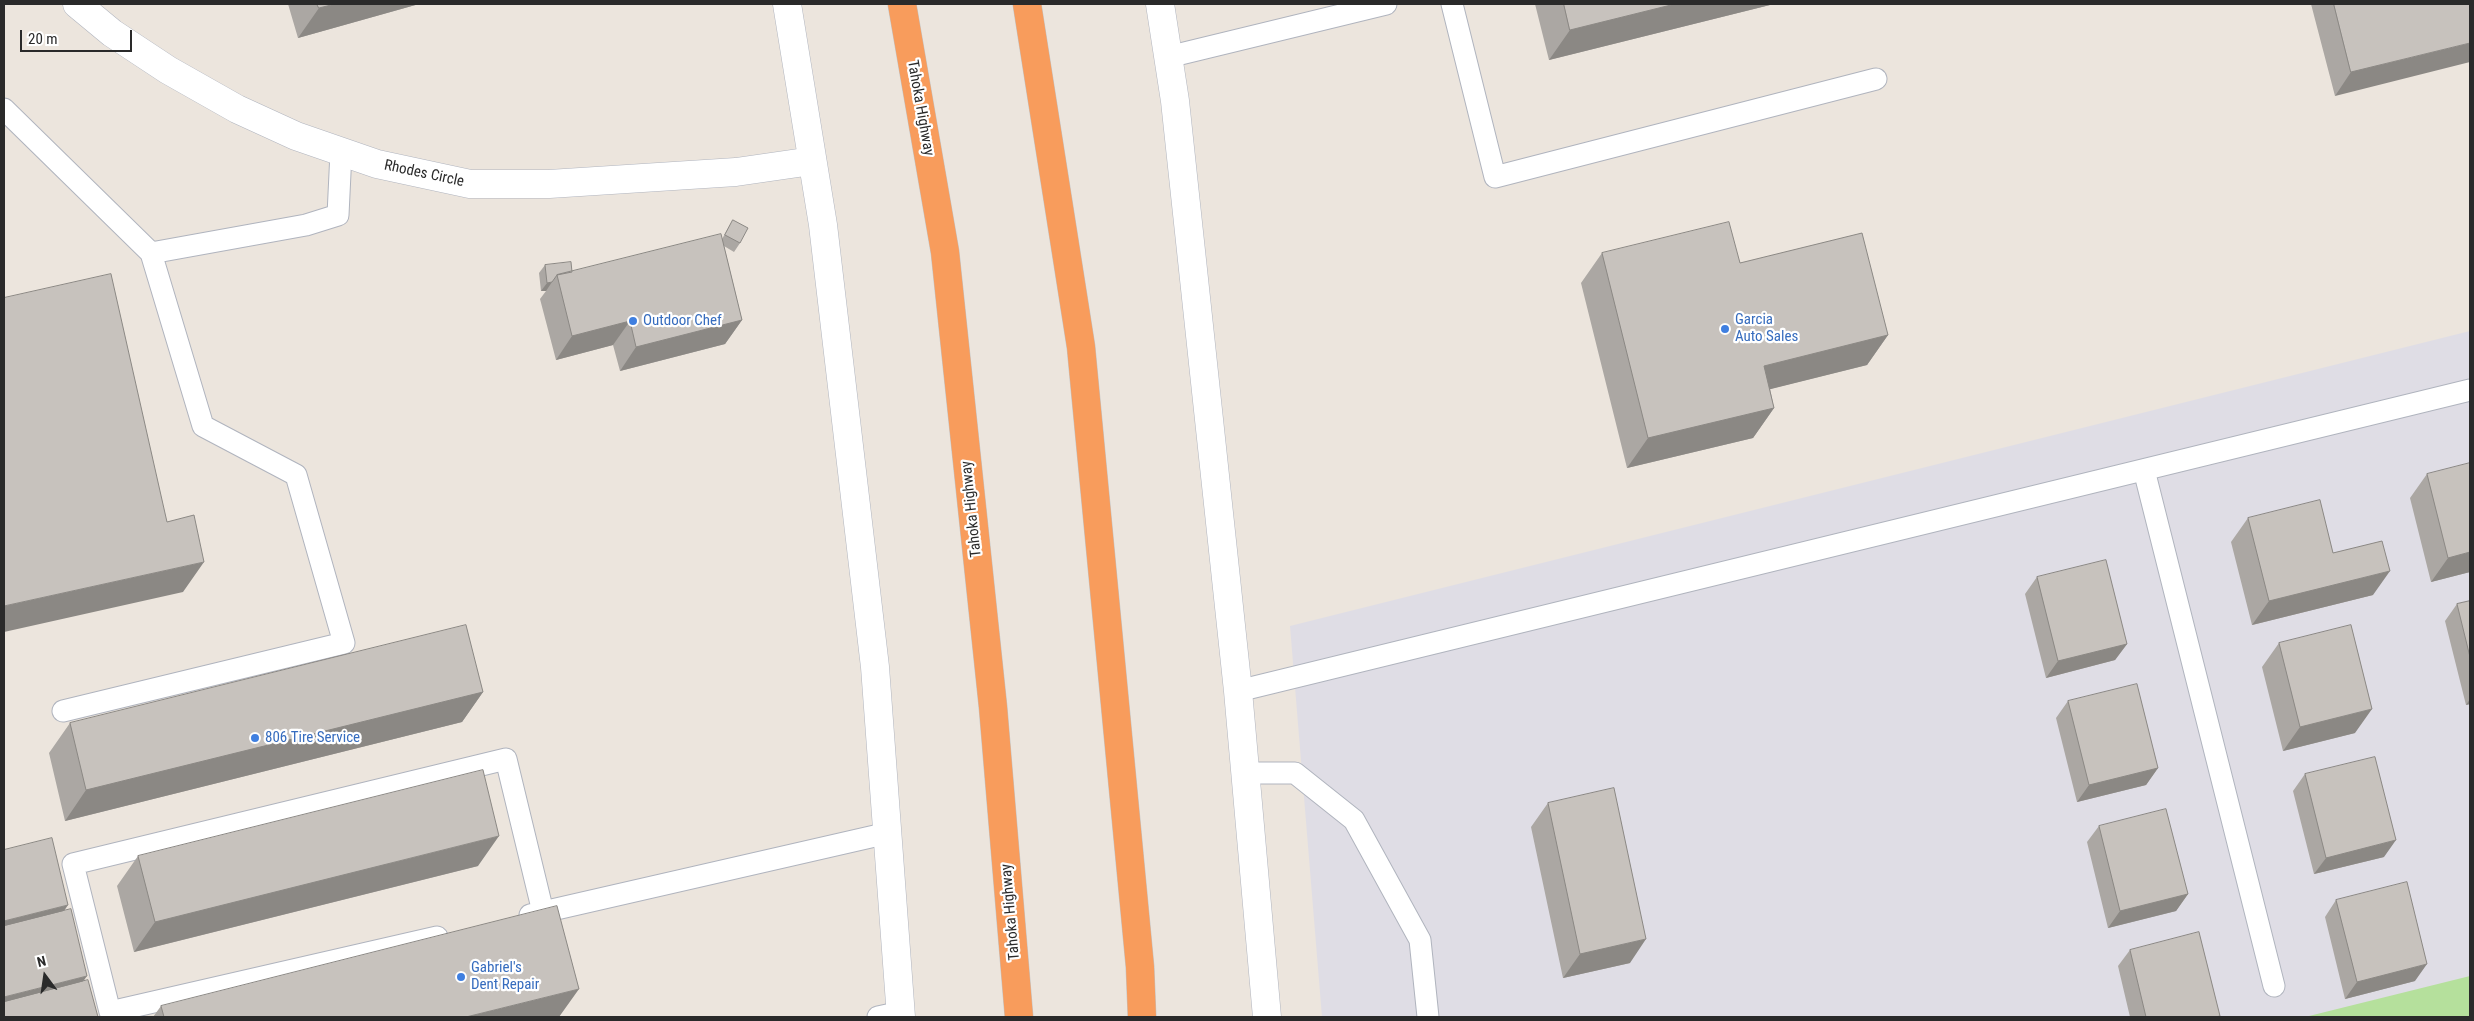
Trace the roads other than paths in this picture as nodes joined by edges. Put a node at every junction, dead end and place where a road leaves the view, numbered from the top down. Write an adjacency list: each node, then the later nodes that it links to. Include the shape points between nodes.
1 (77, 4): 11 (main road, Rhodes Circle, via 112,34 237,109)
2 (787, 4): 12 (main road)
3 (902, 4): 25 (highway, Tahoka Highway, via 944,252 993,707)
4 (1027, 4): 26 (highway, via 1080,347 1139,957)
5 (1160, 4): 8 (main road)
6 (1386, 4): 8 (lane)
7 (1452, 4): 9 (lane, via 1495,177)
8 (1168, 57): 16 (main road)
9 (1876, 79)
10 (4, 109): 13 (lane)
11 (341, 152): 12 (main road, Rhodes Circle, via 377,164 470,184 549,184 736,172); 13 (lane, via 338,215 306,225)
12 (812, 161): 19 (main road, via 823,225 876,667)
13 (151, 253): 17 (lane, via 203,426 296,475 344,643)
14 (2470, 390): 15 (lane)
15 (2144, 470): 16 (lane); 23 (lane)
16 (1238, 691): 18 (main road)
17 (63, 711)
18 (1245, 773): 27 (main road); 28 (lane, via 1295,772 1354,820 1420,940)
19 (888, 834): 20 (lane); 24 (main road)
20 (543, 912): 21 (lane); 22 (lane, via 506,760 73,864 110,1012)
21 (514, 919)
22 (456, 932)
23 (2274, 986)
24 (893, 1015)
25 (1019, 1017)
26 (1142, 1017)
27 (1267, 1017)
28 (1428, 1017)

